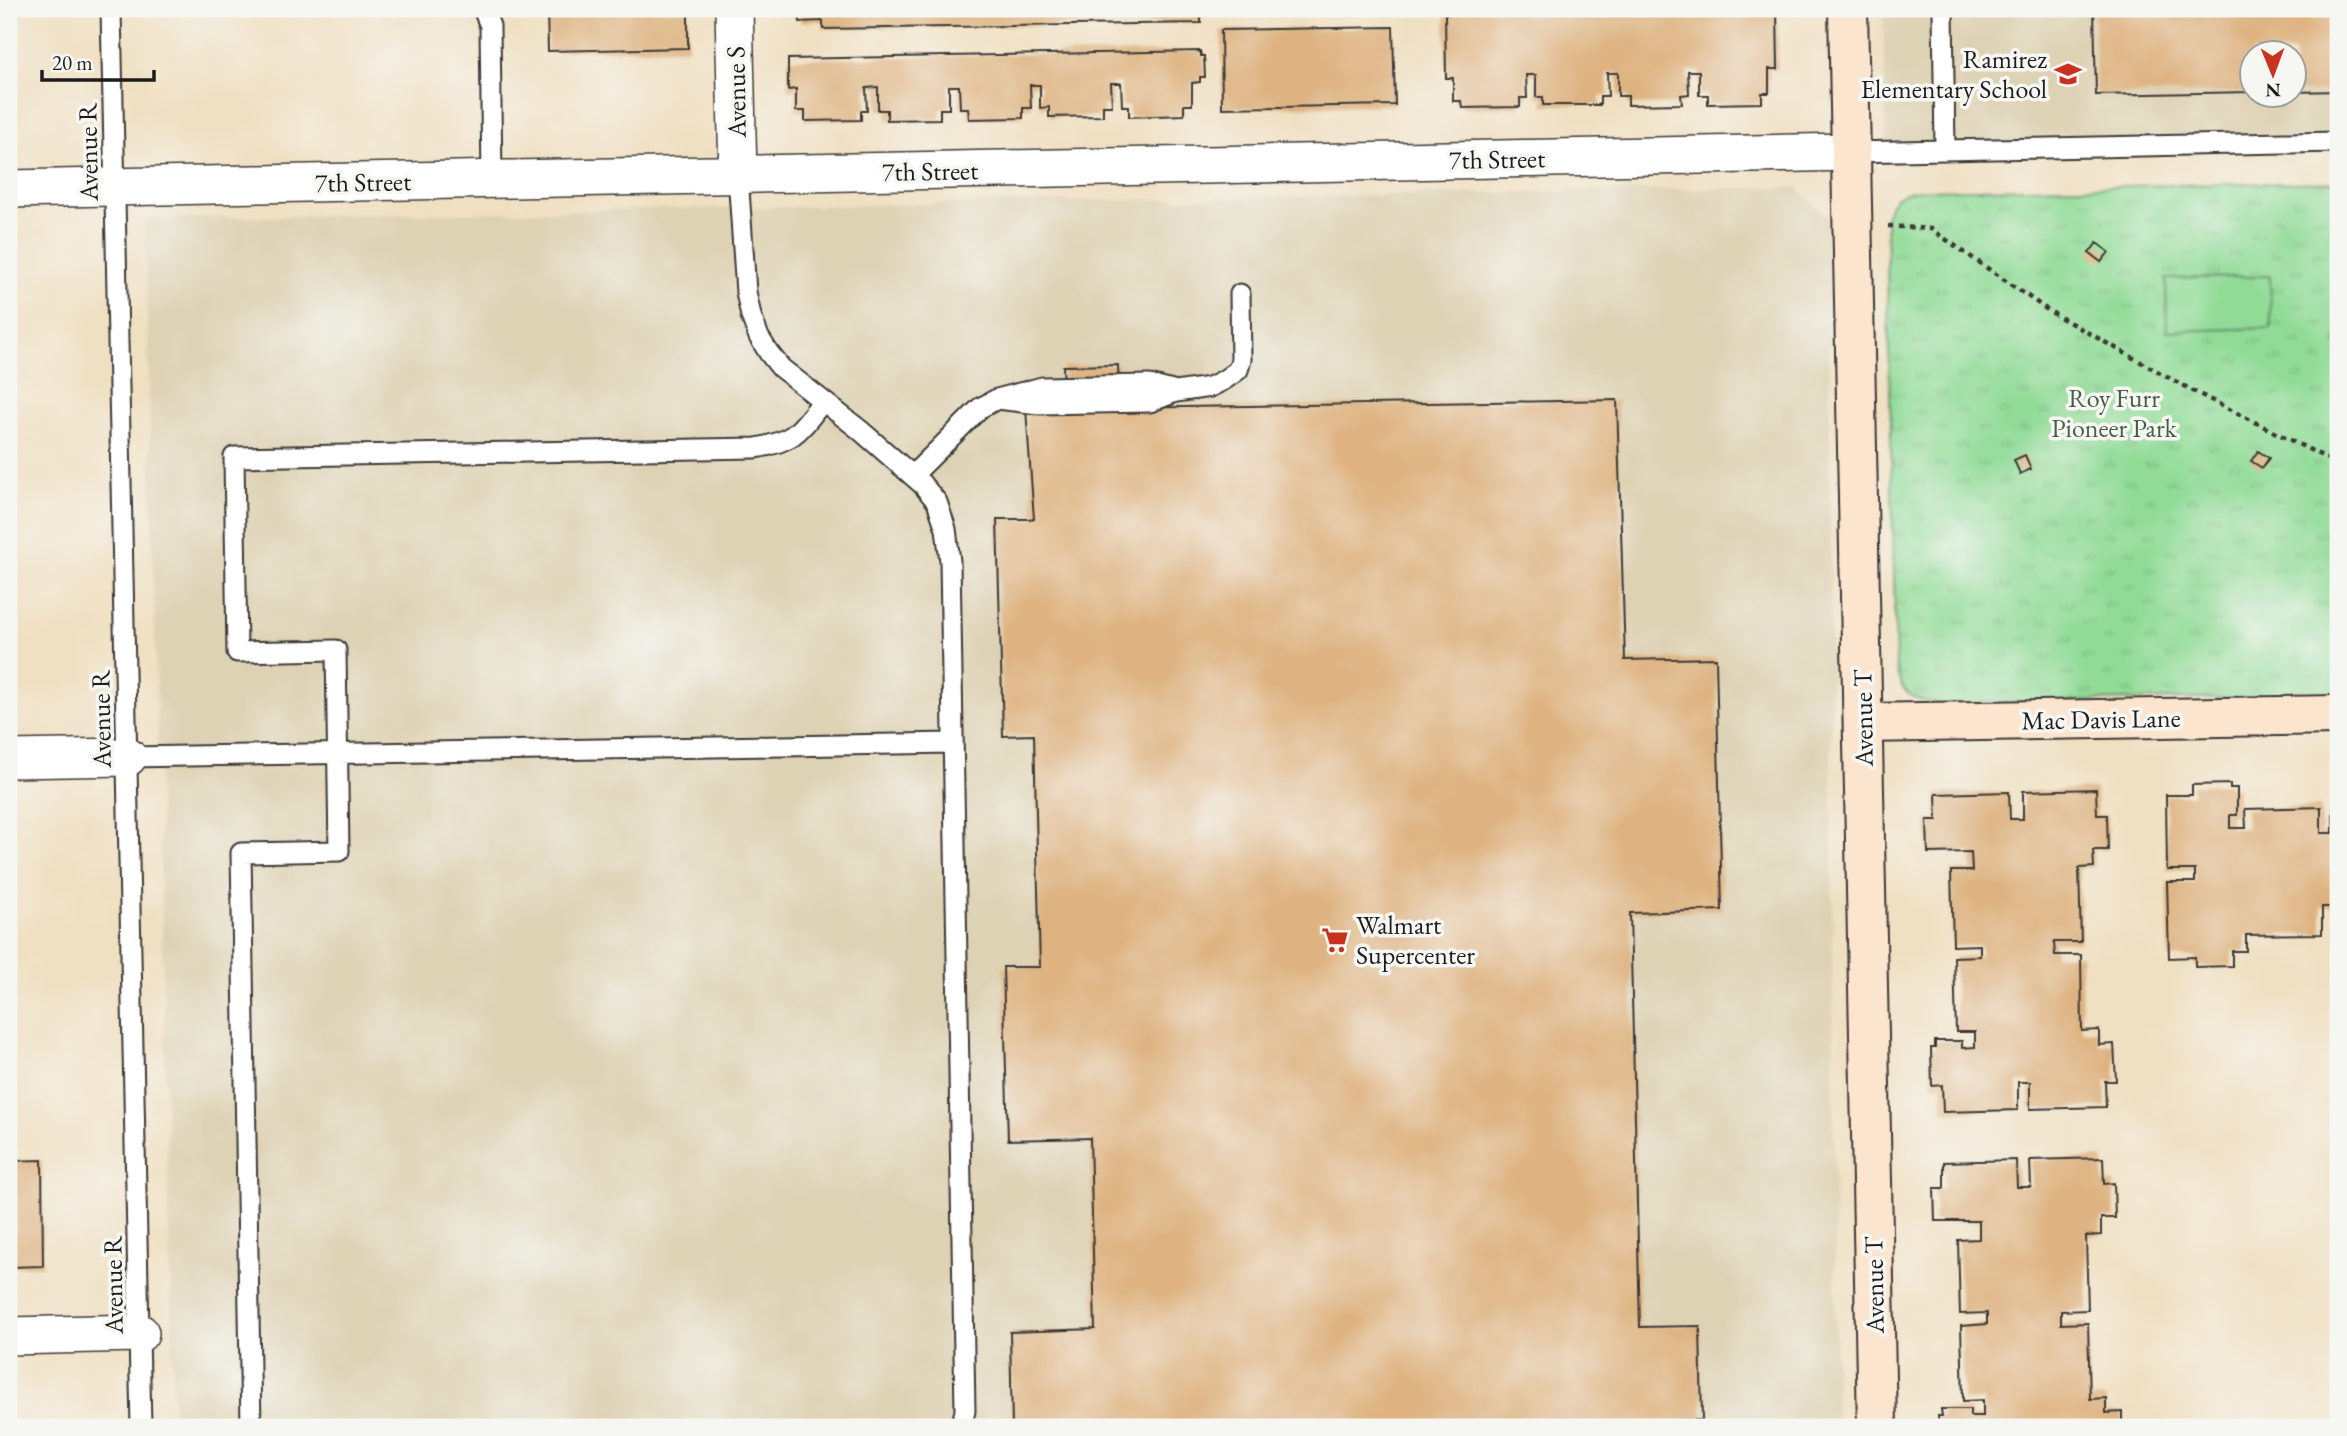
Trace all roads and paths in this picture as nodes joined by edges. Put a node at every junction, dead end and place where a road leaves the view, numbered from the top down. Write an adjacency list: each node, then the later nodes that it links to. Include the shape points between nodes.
1 (111, 9): 11 (lane, Avenue R)
2 (483, 9): 10 (lane, via 491,26)
3 (734, 9): 9 (street, Avenue S)
4 (1849, 9): 8 (street, Avenue T)
5 (1943, 9): 7 (lane)
6 (2338, 142): 7 (lane)
7 (1945, 150): 8 (lane)
8 (1851, 152): 9 (street, 7th Street); 13 (street, Avenue T)
9 (738, 175): 10 (street, 7th Street); 15 (lane, via 751,316 769,354)
10 (492, 180): 11 (street, 7th Street)
11 (115, 187): 12 (street, 7th Street); 22 (lane, Avenue R)
12 (9, 189)
13 (1853, 224): 16 (path, via 1931,229 2049,310 2193,391); 19 (street, Avenue T)
14 (1240, 294): 17 (lane, via 1241,360 1238,370 1224,380 1176,392 1149,385 1042,387 998,399 980,408)
15 (823, 401): 17 (lane); 21 (lane, via 796,435 780,444 756,448 234,457 237,652 336,650)
16 (2338, 464)
17 (913, 475): 20 (lane, via 937,502 946,529)
18 (2338, 715): 19 (street, Mac Davis Lane)
19 (1863, 723): 29 (street, Avenue T)
20 (953, 743): 21 (lane); 28 (lane, via 965,1411)
21 (337, 754): 22 (lane); 27 (lane, via 339,851 241,853)
22 (128, 757): 23 (street); 24 (lane, Avenue R)
23 (9, 759)
24 (140, 1333): 25 (street); 26 (lane, Avenue R)
25 (9, 1336)
26 (141, 1427)
27 (251, 1427)
28 (961, 1427)
29 (1877, 1427)

